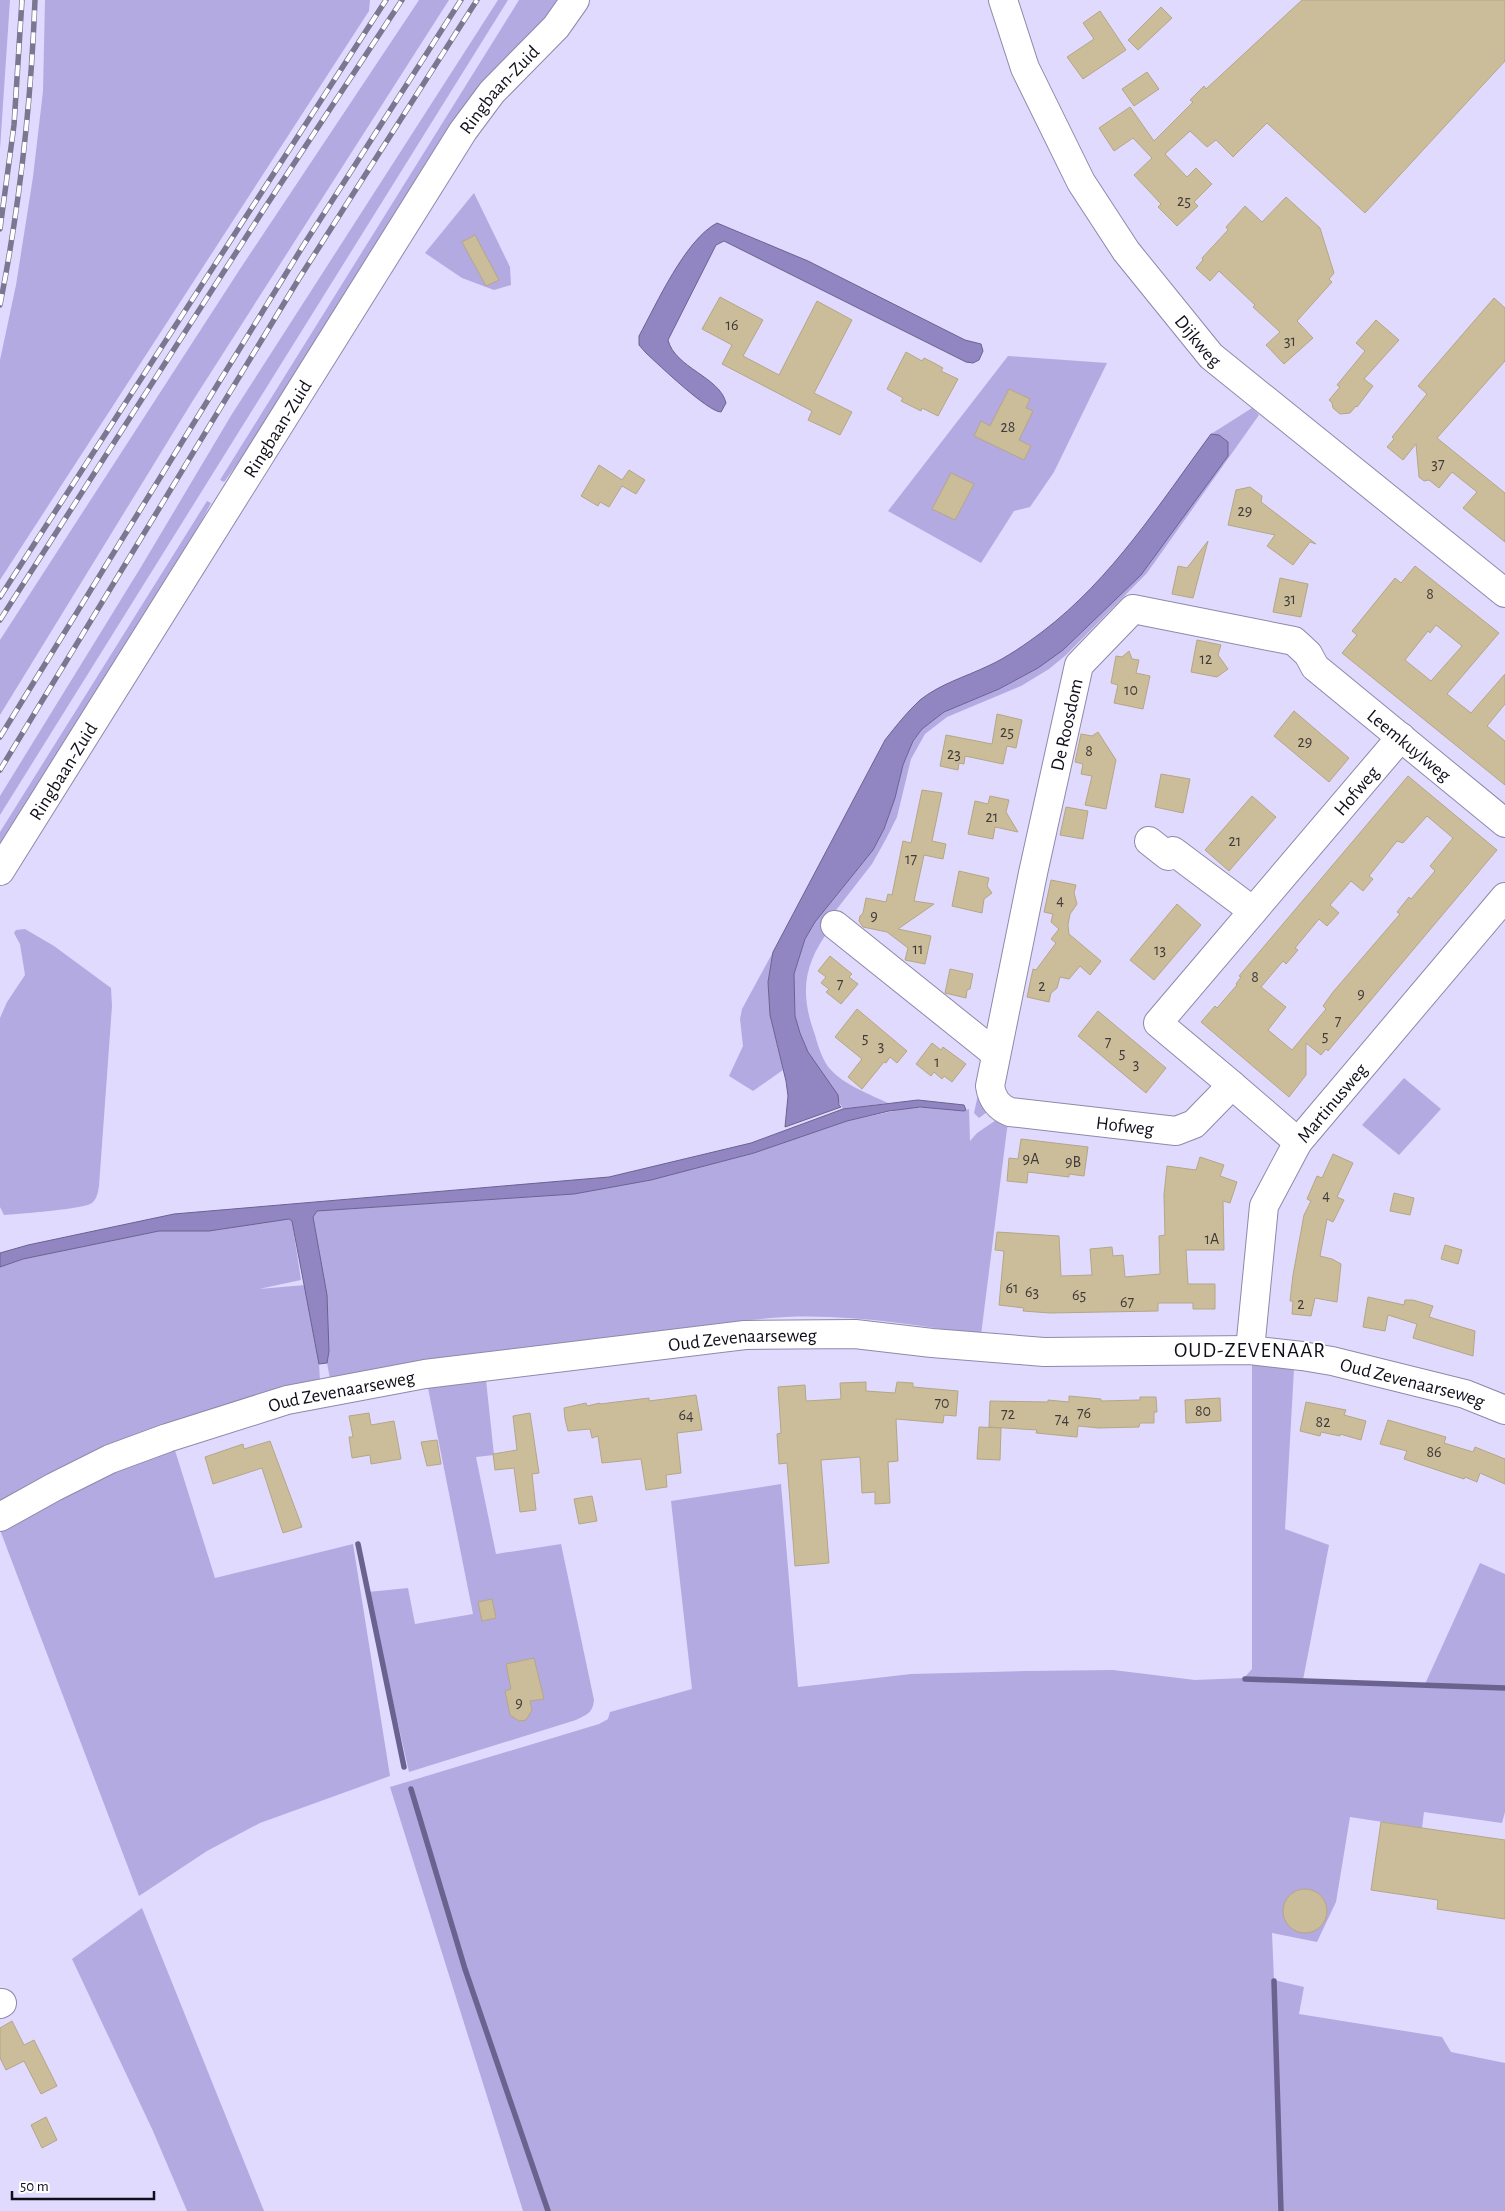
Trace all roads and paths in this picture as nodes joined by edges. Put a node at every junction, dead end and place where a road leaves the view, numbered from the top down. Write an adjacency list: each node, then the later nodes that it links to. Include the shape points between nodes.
1 (575, 0): 8 (street, Ringbaan-Zuid, via 556,27 492,92 463,131)
2 (1003, 0): 3 (street, Dijkweg, via 1025,68 1081,182 1126,251 1211,356)
3 (1505, 593)
4 (1315, 667): 5 (street, Leemkuylweg); 12 (street, De Roosdom, via 1308,654 1294,641 1133,609 1079,665)
5 (1401, 737): 6 (street, Leemkuylweg); 10 (street, Hofweg)
6 (1505, 822)
7 (1149, 841): 10 (street, via 1168,856 1173,851)
8 (0, 871)
9 (1501, 910): 15 (street, Martinusweg)
10 (1253, 911): 13 (street, Hofweg, via 1158,1023)
11 (835, 925): 12 (street)
12 (996, 1054): 14 (street, De Roosdom, via 990,1086 991,1094)
13 (1232, 1085): 14 (street, Hofweg, via 1194,1124 1176,1131); 15 (street, Hofweg)
14 (1002, 1108)
15 (1298, 1142): 16 (street, Martinusweg, via 1264,1206)
16 (1250, 1350): 17 (street, Oud Zevenaarseweg, via 1332,1361 1465,1394); 18 (street, Oud Zevenaarseweg, via 1044,1352 932,1344 856,1334 745,1335 425,1374 288,1400 166,1438 81,1472)
17 (1505, 1410)
18 (0, 1517)

